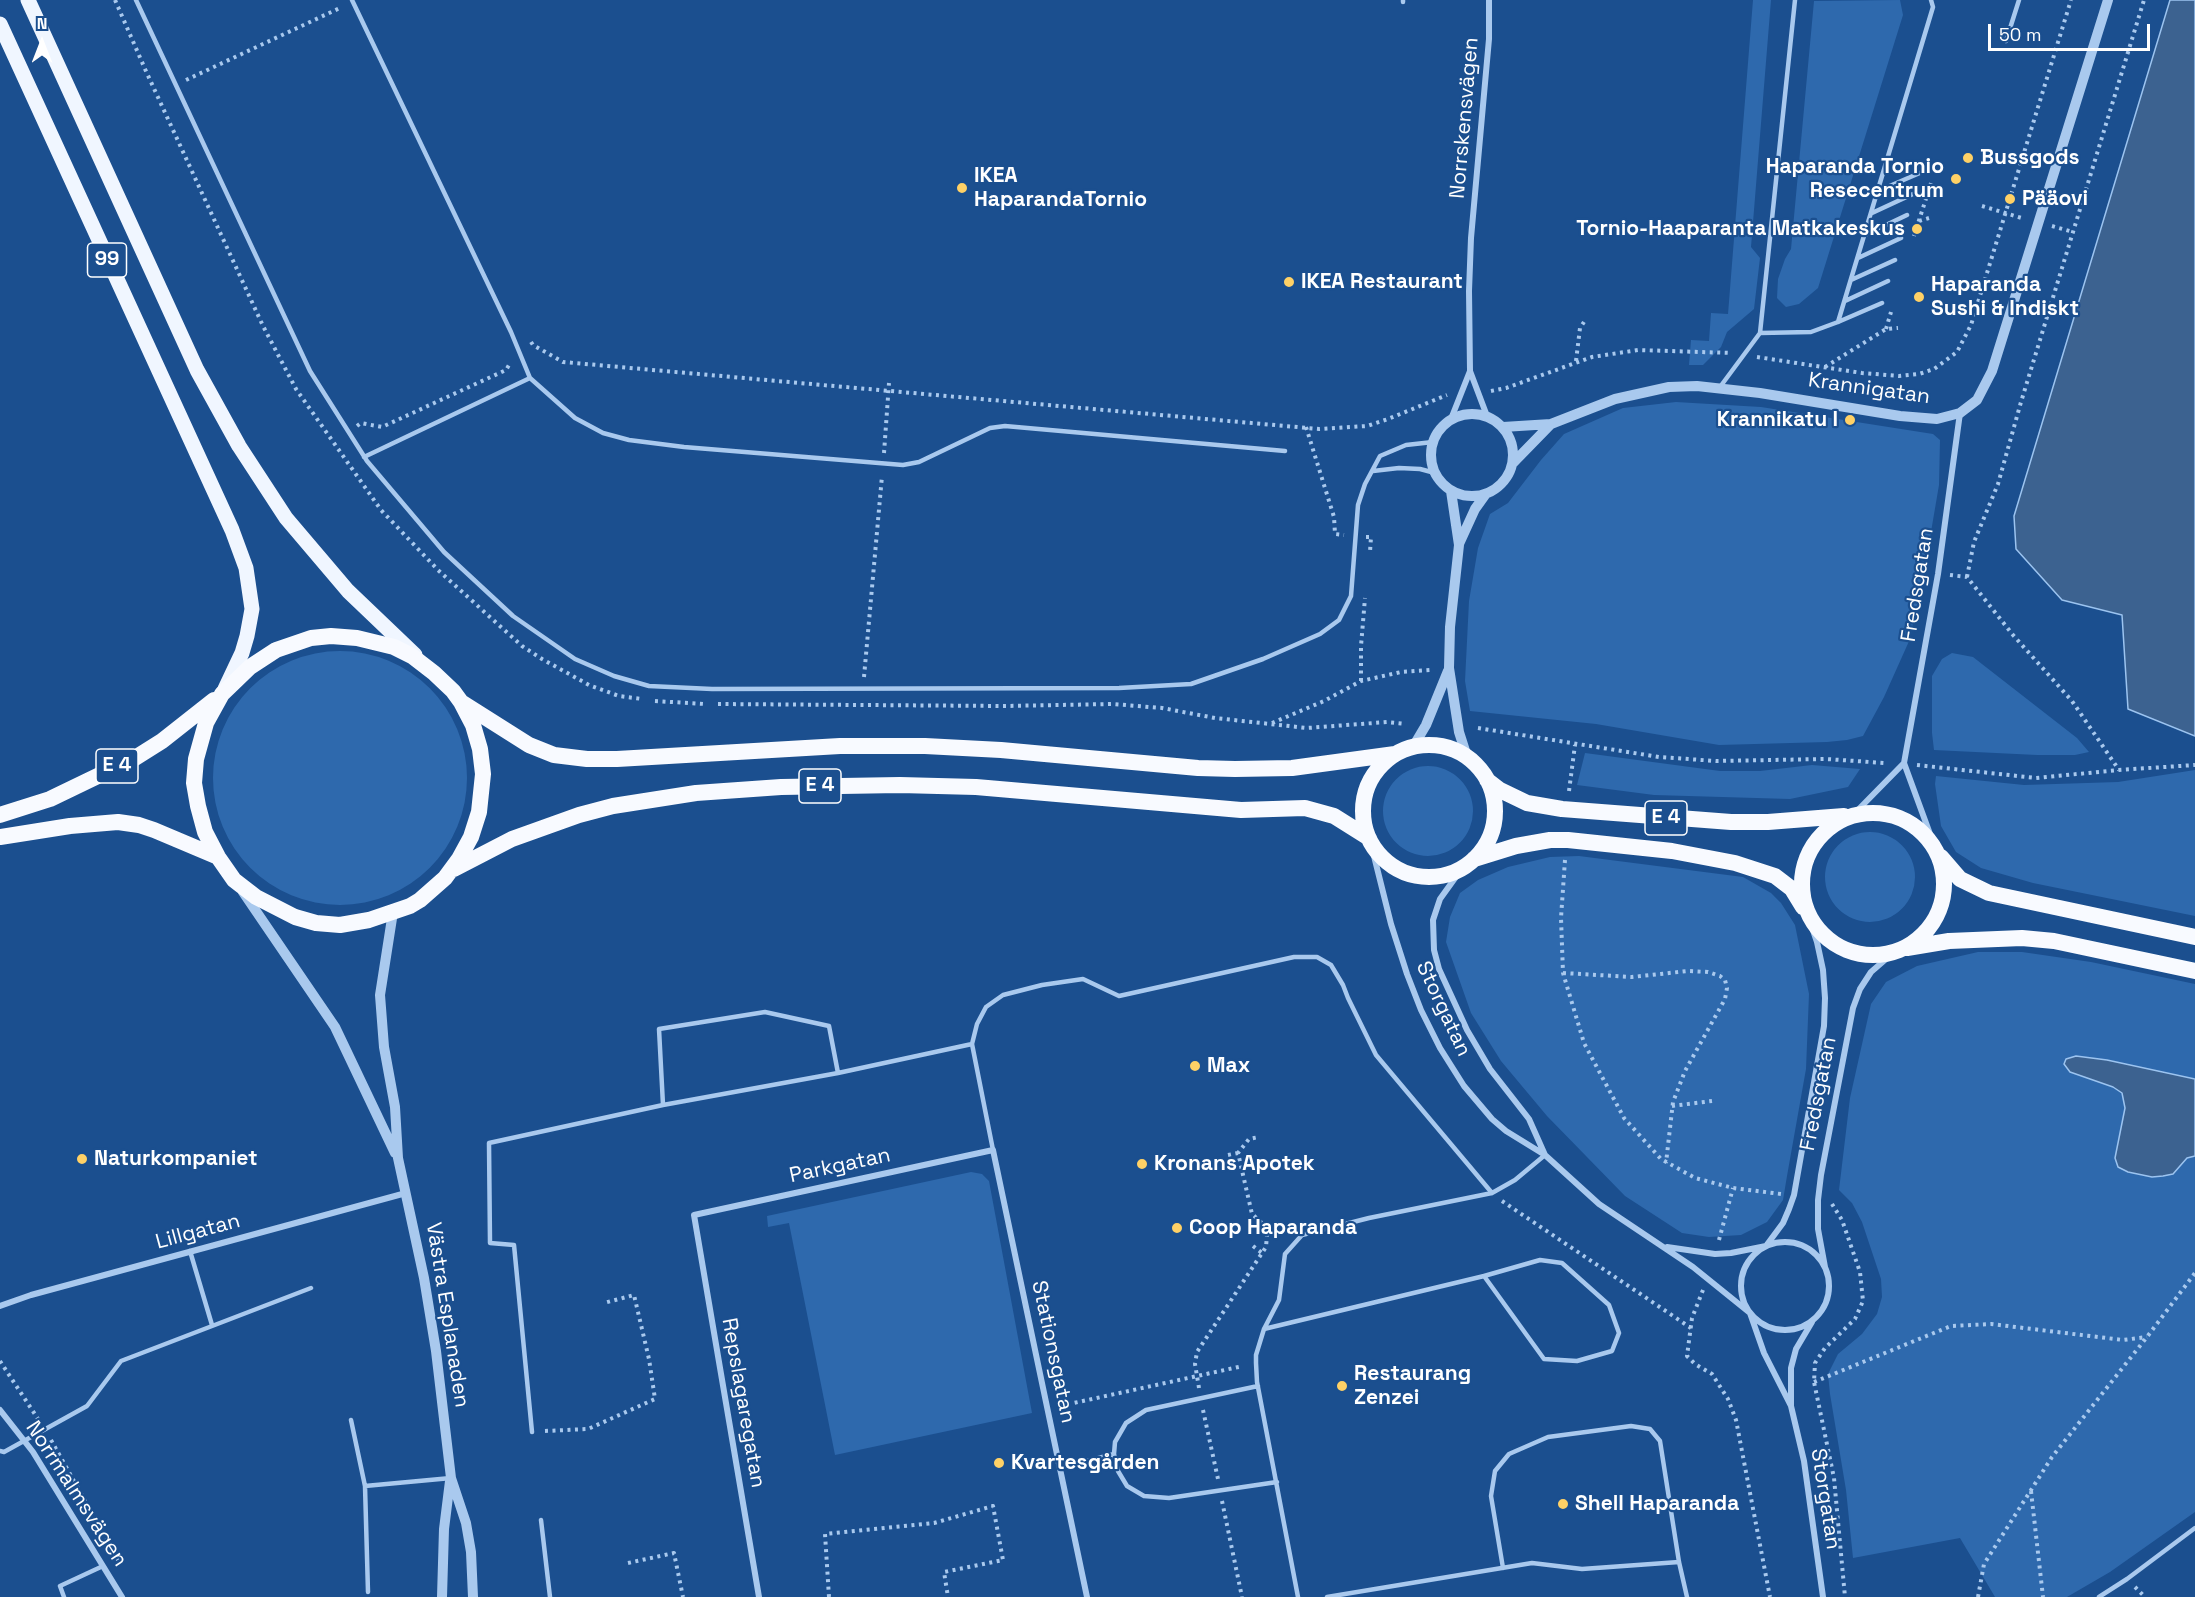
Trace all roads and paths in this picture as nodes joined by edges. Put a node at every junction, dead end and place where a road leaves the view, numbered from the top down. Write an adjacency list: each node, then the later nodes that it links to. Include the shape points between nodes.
1 (28, 0): 72 (main road, 99, via 197,370 239,446 286,518 348,591)
2 (115, 0): 15 (path)
3 (136, 0): 14 (lane)
4 (1489, 0): 48 (street, Norrskensvägen, via 1471,238)
5 (1795, 0): 40 (lane)
6 (1931, 0): 18 (lane, via 1933,8)
7 (2019, 0): 13 (lane)
8 (2071, 0): 22 (path)
9 (2108, 0): 53 (street, via 1992,372 1977,400)
10 (2144, 0): 86 (path, via 1998,484 1974,542 1967,577 2072,701)
11 (352, 1): 14 (path); 43 (lane)
12 (0, 24): 74 (main road, 99, via 246,568 252,609 247,636 243,653)
13 (2006, 41)
14 (176, 85): 15 (path); 59 (lane, via 310,372)
15 (156, 94): 60 (path, via 263,326 296,388)
16 (1922, 172): 18 (lane)
17 (1933, 177): 25 (path)
18 (1878, 192): 21 (lane)
19 (1913, 194): 21 (lane)
20 (1982, 206): 22 (path)
21 (1872, 213): 26 (lane)
22 (2005, 213): 47 (path, via 1971,325 1957,352 1919,374 1899,376)
23 (1907, 215): 26 (lane)
24 (1929, 218): 25 (path)
25 (1919, 220): 28 (path)
26 (1865, 235): 29 (lane)
27 (1901, 238): 29 (lane)
28 (1912, 243)
29 (1858, 258): 31 (lane)
30 (1895, 260): 31 (lane)
31 (1851, 280): 33 (lane)
32 (1888, 281): 33 (lane)
33 (1845, 301): 37 (lane)
34 (1882, 303): 37 (lane)
35 (1892, 308): 39 (path)
36 (1584, 322): 46 (path)
37 (1838, 322): 40 (lane, via 1810,332)
38 (1898, 328): 39 (path)
39 (1886, 329): 47 (path)
40 (1760, 333): 44 (lane)
41 (527, 334): 42 (path)
42 (533, 345): 43 (path); 52 (path, via 563,362)
43 (520, 351): 49 (lane); 59 (path, via 506,357 506,370 382,427 362,423)
44 (1743, 355): 45 (path, via 1638,350); 47 (path); 51 (lane)
45 (1592, 357)
46 (1576, 361)
47 (1825, 367)
48 (1470, 371): 54 (street); 55 (street)
49 (530, 378): 63 (lane); 65 (lane, via 575,418 603,433 629,440)
50 (889, 383): 52 (path)
51 (1719, 388): 53 (street, Krannigatan, via 1900,416 1937,419); 56 (street, Krannigatan, via 1669,387 1615,399)
52 (889, 390): 57 (path); 65 (path)
53 (1960, 412): 84 (street, Fredsgatan, via 1938,574)
54 (1487, 416): 55 (street, via 1464,414); 58 (street)
55 (1451, 419): 61 (street, via 1437,432)
56 (1551, 424): 58 (street, Krannigatan); 64 (street, Krannigatan)
57 (1306, 427)
58 (1503, 427): 64 (street, via 1513,444)
59 (348, 432): 60 (path); 63 (lane)
60 (332, 442): 76 (path, via 381,510 438,570 522,645 589,685 619,696 666,703)
61 (1433, 442): 66 (lane, via 1390,451 1380,456); 67 (street, via 1431,463)
62 (1285, 451): 65 (lane, via 1005,426 975,434 919,462)
63 (364, 457): 73 (lane, via 444,552 513,616 575,659 650,686)
64 (1513, 463): 69 (street, via 1503,483)
65 (883, 464): 73 (path)
66 (1373, 471): 67 (lane, via 1409,469); 73 (lane, via 1358,505 1351,596 1339,620 1320,634 1191,684 1152,688)
67 (1435, 474): 68 (street)
68 (1451, 490): 69 (street, via 1462,495); 70 (street)
69 (1485, 495): 70 (street)
70 (1459, 545): 71 (street)
71 (1449, 668): 77 (path, via 1401,672 1361,681); 81 (street); 83 (street)
72 (434, 674): 74 (highway, E 4, via 394,647 331,636 276,650 250,667); 75 (highway, E 4)
73 (863, 689): 76 (path)
74 (222, 694): 89 (highway, E 4, via 135,758 50,799); 94 (highway, E 4, via 200,741 194,783 205,832)
75 (461, 702): 82 (highway, E 4, via 529,745 554,755 587,759 840,746 926,746 1235,769 1293,768); 97 (highway, E 4, via 477,737 483,787 471,837)
76 (863, 705): 77 (path, via 1113,704)
77 (1271, 723): 78 (path, via 1307,728)
78 (1406, 724)
79 (1478, 728): 80 (path)
80 (1575, 745): 84 (path, via 1716,761 1826,759); 88 (path)
81 (1413, 747): 82 (highway, E 4); 83 (highway, E 4, via 1442,746)
82 (1395, 754): 92 (highway, E 4, via 1374,774 1365,794 1363,817)
83 (1467, 757): 87 (highway, E 4)
84 (1904, 763): 86 (path, via 2036,778); 90 (street); 93 (street)
85 (2195, 765): 86 (path)
86 (2120, 770)
87 (1487, 779): 90 (highway, E 4, via 1527,803 1562,809 1759,822); 96 (highway, E 4, via 1494,798 1494,822 1488,840)
88 (1569, 791)
89 (0, 815)
90 (1853, 815): 93 (highway, E 4, via 1897,818 1920,832); 100 (highway, E 4, via 1829,828 1808,855 1802,885)
91 (0, 837): 94 (highway, via 118,822 154,830)
92 (1369, 838): 96 (highway, E 4, via 1386,861 1412,874 1436,876); 97 (highway, E 4, via 1334,816 1305,808 1241,810 976,787 781,787 696,793 613,806 512,839); 114 (street, Storgatan, via 1407,974 1440,1048 1464,1086 1492,1119)
93 (1937, 853): 101 (highway, E 4, via 1960,879 1989,893); 102 (highway, E 4, via 1944,882 1940,906 1925,932)
94 (218, 857): 98 (highway, E 4)
95 (1565, 860): 104 (path)
96 (1468, 863): 100 (highway, E 4, via 1516,846 1550,840 1672,850 1736,862 1775,876 1792,889); 114 (street, Storgatan, via 1440,899 1433,920 1439,969 1467,1030 1490,1069 1529,1119)
97 (452, 869): 99 (highway, E 4, via 420,900)
98 (234, 880): 99 (highway, E 4, via 275,909 316,923 340,925); 115 (street, Västra Esplanaden, via 335,1027)
99 (393, 912): 115 (street, Västra Esplanaden, via 380,1010 395,1107)
100 (1808, 916): 102 (highway, E 4, via 1828,939 1851,951 1876,954); 120 (street, Fredsgatan, via 1821,961 1824,1026)
101 (2195, 937)
102 (1904, 949): 103 (highway, E 4, via 1949,941 2022,938 2054,941); 121 (street, Fredsgatan, via 1871,972 1856,998)
103 (2195, 971)
104 (1563, 973): 109 (path, via 1632,977 1688,971 1708,972 1725,980 1725,999 1685,1071); 116 (path, via 1584,1043 1624,1118)
105 (972, 1044): 106 (lane); 111 (lane); 119 (lane, via 986,1007 1003,995 1042,985 1083,979 1119,996 1294,957 1317,957 1331,965 1376,1055)
106 (838, 1073): 108 (lane); 108 (lane, via 829,1026 765,1012 659,1029)
107 (1712, 1101): 109 (path)
108 (663, 1105): 153 (lane, via 489,1143 490,1243 514,1245)
109 (1672, 1106): 116 (path)
110 (1259, 1137): 112 (path, via 1249,1139)
111 (993, 1150): 122 (street, Parkgatan); 149 (street, Stationsgatan)
112 (1238, 1153): 113 (path); 127 (path, via 1252,1214 1267,1234)
113 (1228, 1155)
114 (1545, 1155): 119 (lane); 124 (street, Storgatan, via 1599,1204)
115 (398, 1158): 118 (street, Västra Esplanaden)
116 (1666, 1163): 117 (path, via 1695,1178)
117 (1733, 1188): 120 (path); 128 (path)
118 (406, 1193): 126 (street, Lillgatan); 158 (street, Västra Esplanaden, via 435,1341)
119 (1492, 1193): 139 (path); 140 (lane, via 1302,1235 1285,1254 1279,1300)
120 (1794, 1195): 125 (street, Fredsgatan, via 1783,1223)
121 (1818, 1200): 129 (street, Fredsgatan, via 1818,1229); 145 (path, via 1831,1203 1842,1220 1860,1272 1863,1301 1855,1319 1815,1363)
122 (694, 1215): 177 (street, Repslagaregatan)
123 (1253, 1246): 127 (path)
124 (1664, 1246): 128 (street, Storgatan); 132 (street, Storgatan)
125 (1766, 1246): 128 (street, Storgatan); 129 (street, Storgatan, via 1800,1244); 136 (street, Storgatan, via 1752,1257 1741,1280 1742,1298)
126 (190, 1251): 135 (street, Lillgatan); 138 (lane)
127 (1262, 1253): 144 (path, via 1197,1352)
128 (1715, 1254)
129 (1826, 1266): 137 (street, Storgatan, via 1830,1284 1827,1301)
130 (2195, 1273): 141 (path)
131 (1484, 1276): 131 (lane, via 1544,1359 1576,1361 1612,1351 1619,1333 1609,1305 1562,1263 1540,1260); 140 (lane)
132 (1707, 1278): 136 (street, Storgatan); 139 (path)
133 (311, 1288): 138 (lane)
134 (604, 1303): 153 (path, via 634,1295 655,1399 588,1429)
135 (0, 1306)
136 (1750, 1313): 137 (street, Storgatan, via 1779,1330 1796,1330); 148 (street, Storgatan, via 1764,1353)
137 (1812, 1322): 148 (street, Storgatan, via 1796,1349 1791,1368)
138 (212, 1325): 152 (lane, via 121,1361 87,1406)
139 (1690, 1328): 185 (path, via 1687,1356 1712,1374 1736,1420)
140 (1264, 1329): 143 (lane)
141 (2147, 1337): 145 (path, via 2123,1340 1991,1324 1951,1326); 161 (path, via 2052,1457)
142 (0, 1361): 152 (path)
143 (1256, 1363): 144 (path); 146 (lane)
144 (1196, 1376): 147 (path); 149 (path)
145 (1814, 1382): 187 (path, via 1834,1478)
146 (1258, 1386): 147 (lane); 159 (lane)
147 (1201, 1398): 156 (lane, via 1146,1410 1126,1423 1115,1442); 162 (path)
148 (1791, 1406): 186 (street, Storgatan, via 1804,1461)
149 (1048, 1408): 157 (street, Stationsgatan)
150 (0, 1410): 154 (street, Norrmalmsvägen)
151 (351, 1420): 160 (lane)
152 (45, 1430): 154 (lane); 168 (path)
153 (532, 1432)
154 (24, 1441): 155 (lane); 167 (street, Norrmalmsvägen)
155 (0, 1451)
156 (1114, 1454): 157 (lane); 162 (lane, via 1127,1486 1144,1496 1169,1498)
157 (1060, 1468): 180 (street, Stationsgatan)
158 (451, 1478): 160 (lane); 173 (street, Västra Esplanaden, via 444,1529); 174 (street, Västra Esplanaden, via 466,1523)
159 (1277, 1482): 162 (lane); 182 (lane)
160 (365, 1486): 170 (lane)
161 (2031, 1490): 188 (path, via 1984,1564); 189 (path)
162 (1220, 1492): 181 (path)
163 (541, 1520): 175 (lane)
164 (2195, 1528): 190 (lane)
165 (1678, 1562): 169 (lane, via 1582,1569 1533,1563); 169 (lane, via 1660,1442 1650,1430 1631,1426 1548,1437 1509,1454 1495,1471 1491,1496); 184 (lane)
166 (628, 1563): 176 (path, via 675,1553)
167 (103, 1566): 171 (lane, via 60,1586); 172 (street, Norrmalmsvägen)
168 (121, 1566)
169 (1503, 1568): 183 (lane)
170 (368, 1592)
171 (64, 1597)
172 (122, 1597)
173 (442, 1597)
174 (473, 1597)
175 (550, 1597)
176 (683, 1597)
177 (759, 1597)
178 (829, 1597): 179 (path, via 825,1534 933,1523 993,1506 1002,1560 944,1572)
179 (948, 1597)
180 (1087, 1597)
181 (1242, 1597)
182 (1298, 1597)
183 (1326, 1597)
184 (1687, 1597)
185 (1770, 1597)
186 (1823, 1597)
187 (1845, 1597)
188 (1978, 1597)
189 (2043, 1597)
190 (2100, 1597)

